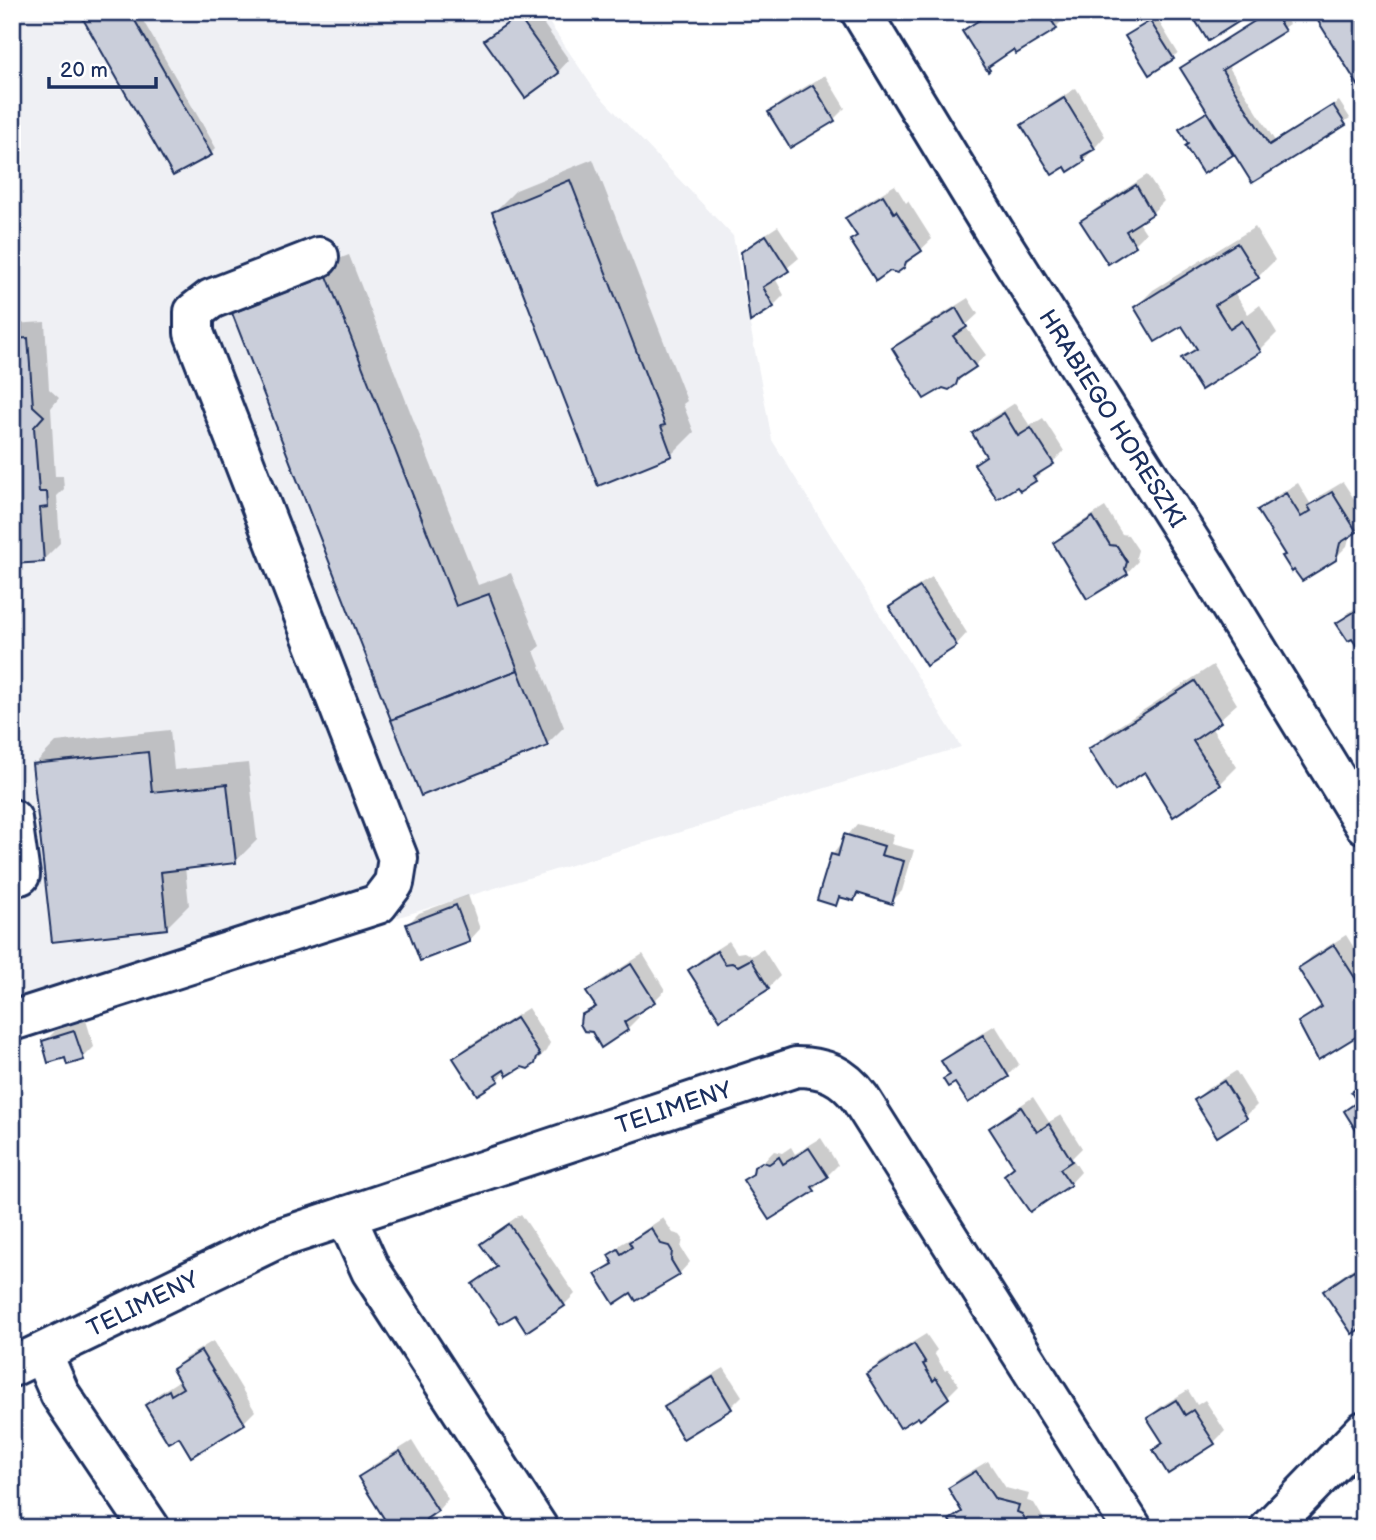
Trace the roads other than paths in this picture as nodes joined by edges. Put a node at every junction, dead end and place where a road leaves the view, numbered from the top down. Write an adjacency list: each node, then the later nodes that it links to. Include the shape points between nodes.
1 (861, 12): 4 (street, HRABIEGO HORESZKI)
2 (319, 257): 6 (street, via 211,299 194,312 194,333 398,858 394,883 378,904)
3 (12, 818): 5 (street)
4 (1364, 824)
5 (20, 875)
6 (12, 1021)
7 (346, 1216): 8 (street, TELIMENY, via 277,1239); 11 (street, via 370,1271); 12 (street, TELIMENY, via 796,1067 832,1073 849,1083 860,1098)
8 (27, 1360): 10 (street, via 60,1394)
9 (1364, 1431): 13 (street)
10 (150, 1528)
11 (538, 1528)
12 (1132, 1528)
13 (1270, 1528)

